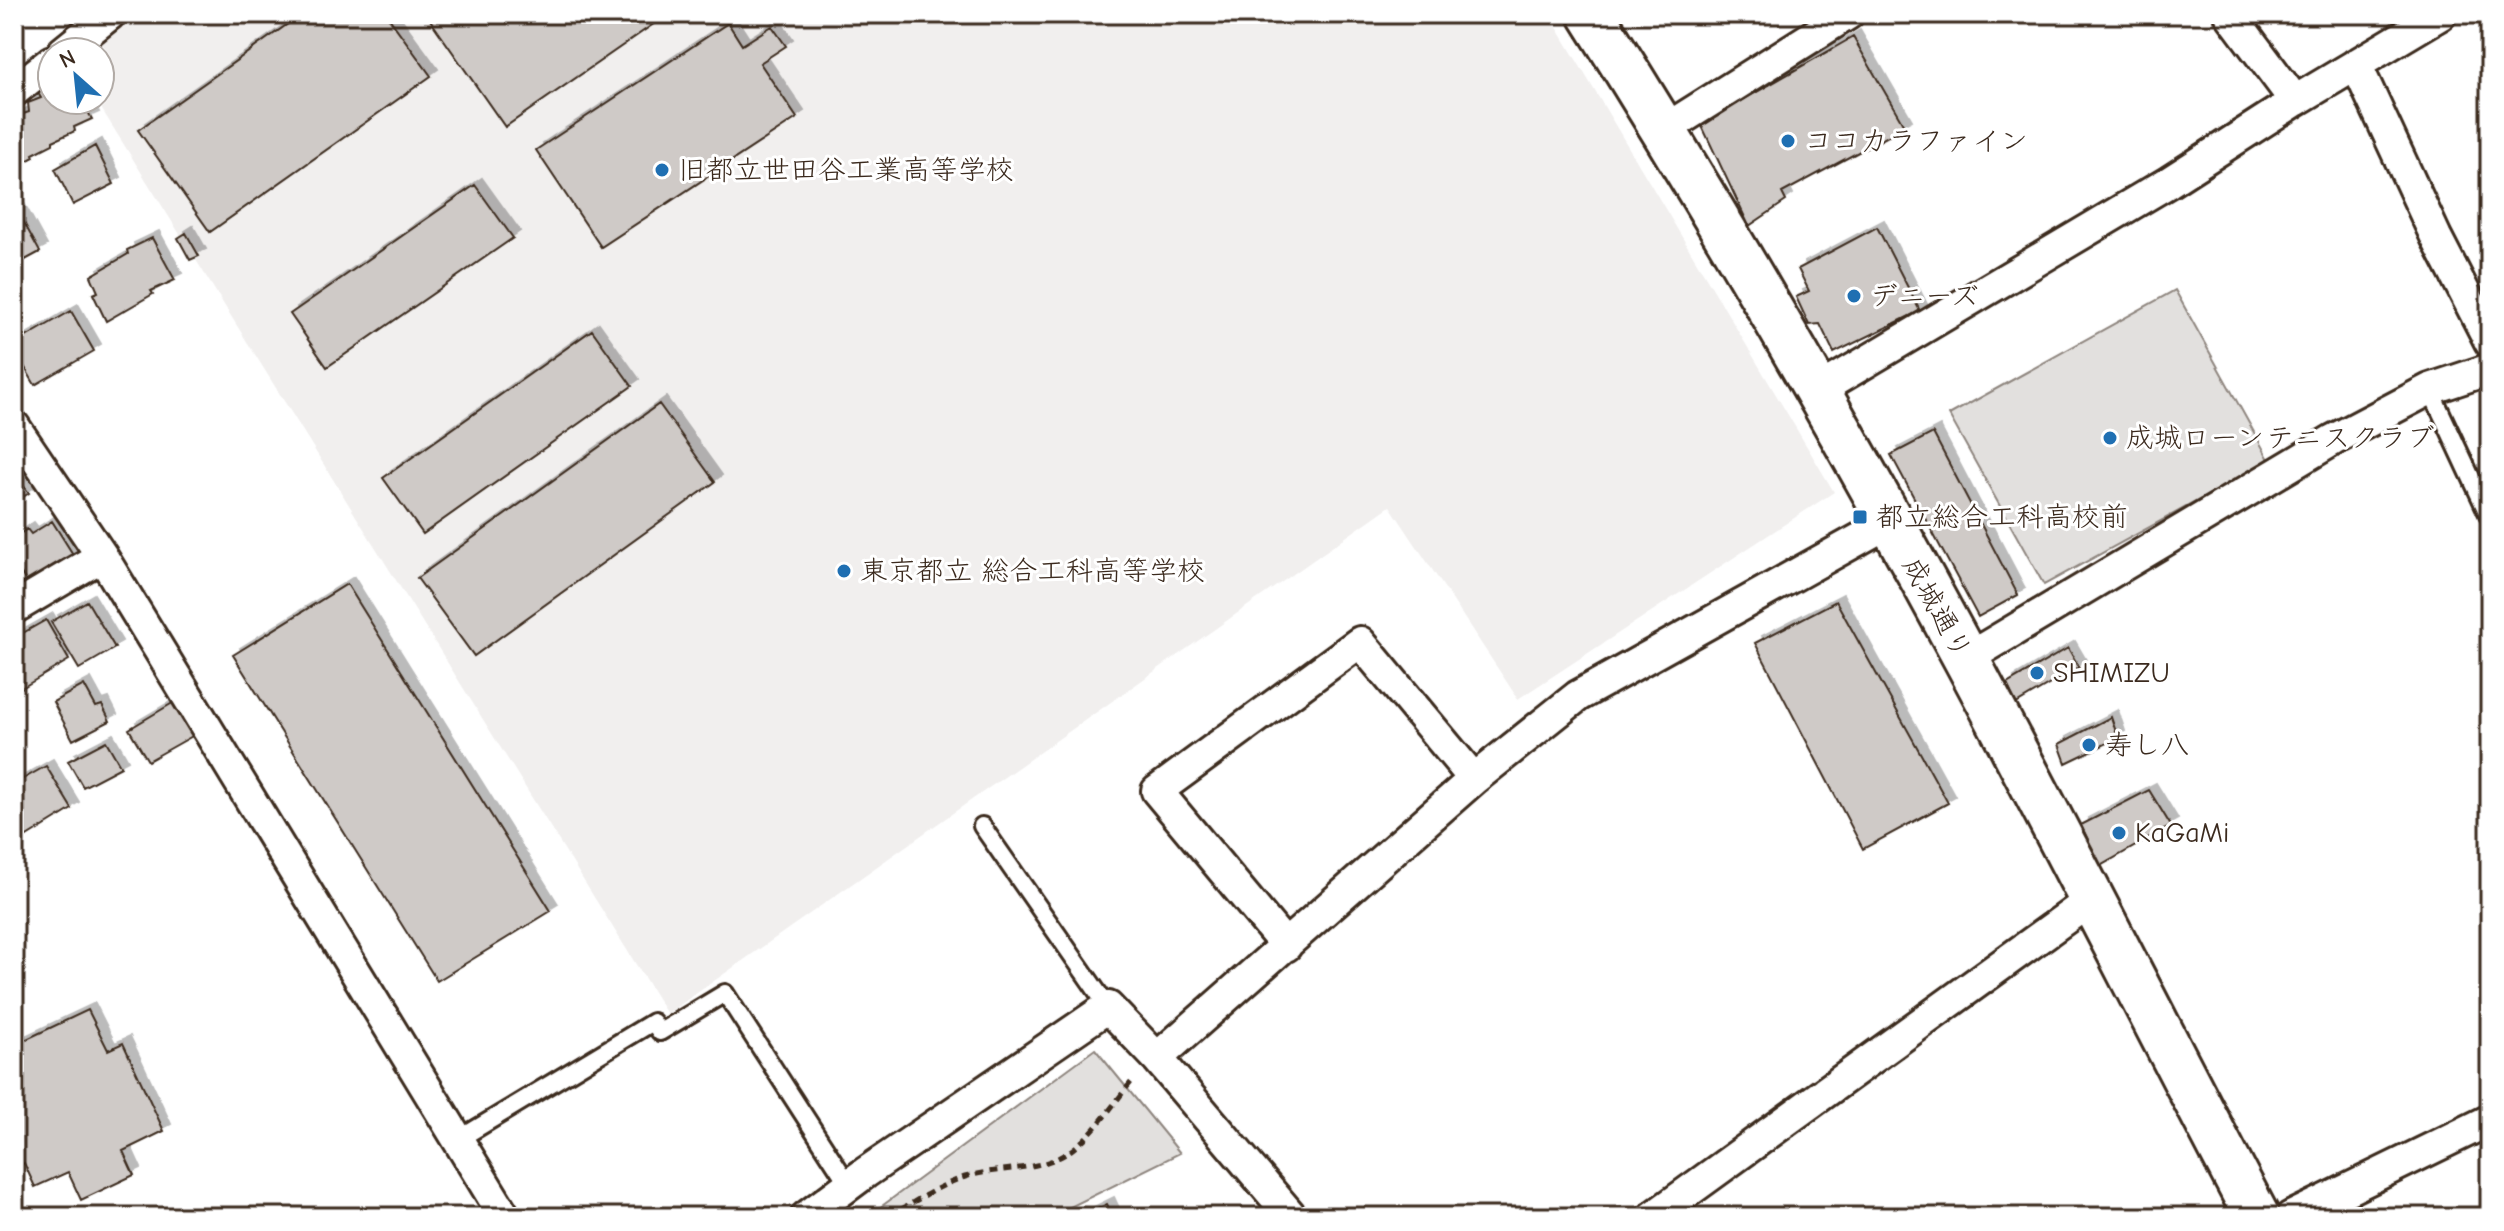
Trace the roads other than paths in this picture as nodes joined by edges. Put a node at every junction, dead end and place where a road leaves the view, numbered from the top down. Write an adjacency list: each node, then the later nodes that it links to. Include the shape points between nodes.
1 (110, 14): 6 (street)
2 (1591, 14): 11 (street, 成城通り)
3 (1848, 14): 11 (street)
4 (2230, 14): 10 (street)
5 (2441, 14): 7 (street)
6 (83, 36)
7 (2356, 64): 10 (street); 12 (street)
8 (36, 74): 9 (street)
9 (14, 91)
10 (2295, 101): 15 (street)
11 (1664, 130): 15 (street, 成城通り)
12 (2490, 342)
13 (2490, 369): 14 (street)
14 (2430, 389): 17 (lane); 21 (street, via 2333,440)
15 (1817, 391): 18 (street, 成城通り)
16 (14, 426): 19 (street)
17 (2490, 518)
18 (1890, 522): 21 (street, 成城通り); 22 (street, via 1578,696)
19 (102, 556): 20 (street); 29 (street)
20 (14, 608)
21 (1966, 659): 24 (street, 成城通り)
22 (1474, 779): 25 (street); 25 (street, via 1360,642 1157,791)
23 (982, 826): 26 (lane)
24 (2091, 900): 34 (street); 35 (street, 成城通り)
25 (1286, 946): 27 (street)
26 (1108, 1007): 27 (street); 30 (street)
27 (1147, 1066): 33 (street)
28 (2490, 1120): 36 (street)
29 (459, 1139): 30 (lane, via 653,1022 660,1032 725,993); 31 (street)
30 (849, 1185): 32 (street)
31 (505, 1217)
32 (806, 1217)
33 (1292, 1217)
34 (1653, 1217)
35 (2257, 1217)
36 (2291, 1217)

